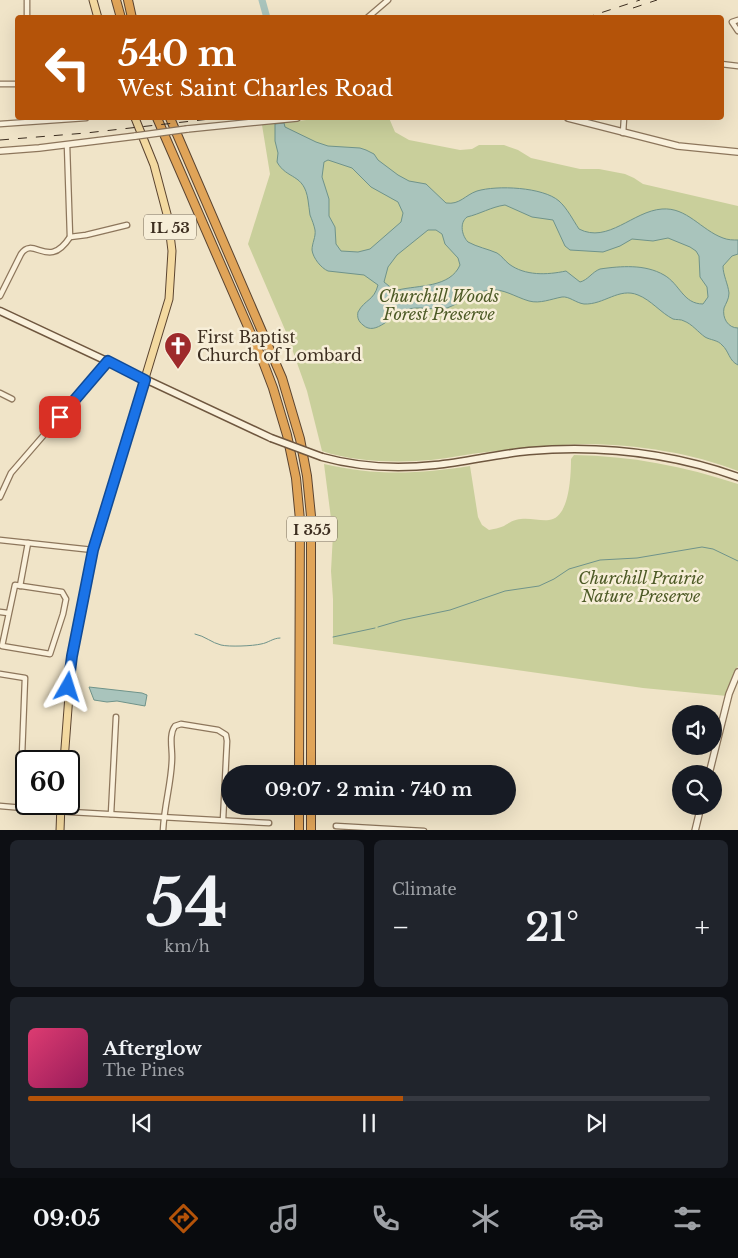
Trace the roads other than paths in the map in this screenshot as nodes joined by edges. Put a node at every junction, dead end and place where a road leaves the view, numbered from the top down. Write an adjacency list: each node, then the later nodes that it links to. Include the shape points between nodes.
1 (27, 0): 6 (street)
2 (93, 0): 7 (main road)
3 (116, 0): 8 (highway)
4 (128, 0): 9 (highway)
5 (388, 0): 10 (street)
6 (27, 15)
7 (97, 15)
8 (120, 15)
9 (131, 15)
10 (370, 15)
11 (738, 20): 12 (street, via 732,22)
12 (738, 31)
13 (724, 64): 14 (street)
14 (738, 66)
15 (0, 84): 16 (street)
16 (15, 84)
17 (29, 120): 24 (street)
18 (136, 120): 34 (main road, IL 53, via 163,195 172,251 169,299)
19 (158, 120): 50 (highway, I 355, via 262,359 288,436 296,478 301,544)
20 (171, 120): 51 (highway, I 355, via 273,354 289,396 300,439 312,516)
21 (274, 120): 26 (street, bridge)
22 (575, 120): 25 (street)
23 (624, 120): 25 (street)
24 (0, 124)
25 (623, 133): 28 (street, via 678,146)
26 (67, 145): 27 (street); 30 (street)
27 (0, 151)
28 (738, 152)
29 (127, 225): 30 (street)
30 (70, 237): 31 (street, via 63,247 52,253 26,249)
31 (0, 296)
32 (0, 311): 33 (main road)
33 (108, 361): 34 (main road); 38 (street, via 11,473)
34 (145, 380): 37 (main road, bridge, via 271,438 322,456 366,465 412,467 522,452 578,449 632,452); 41 (main road, IL 53)
35 (0, 393): 36 (street)
36 (12, 399)
37 (738, 477)
38 (0, 497)
39 (0, 540): 40 (street)
40 (28, 542): 41 (street); 42 (street)
41 (93, 550): 49 (main road, IL 53, via 72,656)
42 (20, 586): 44 (street, via 15,585); 44 (street, via 62,592 66,599 50,654 2,646)
43 (0, 612): 44 (street)
44 (8, 613)
45 (738, 672): 52 (street, via 729,694)
46 (0, 674): 48 (street, via 25,678)
47 (116, 717): 56 (street)
48 (22, 750)
49 (65, 750)
50 (299, 765)
51 (311, 765)
52 (711, 765)
53 (0, 806): 54 (street)
54 (15, 807)
55 (80, 810): 56 (street)
56 (111, 814): 61 (street)
57 (61, 815): 65 (main road)
58 (299, 815): 67 (highway)
59 (311, 815): 68 (highway)
60 (699, 815): 70 (street)
61 (164, 817): 62 (street); 62 (street, via 172,769 173,730 181,724 218,730 226,735); 66 (street)
62 (223, 820): 63 (street)
63 (269, 822)
64 (336, 826): 69 (street)
65 (60, 830)
66 (163, 830)
67 (299, 830)
68 (310, 830)
69 (424, 830)
70 (695, 830)

